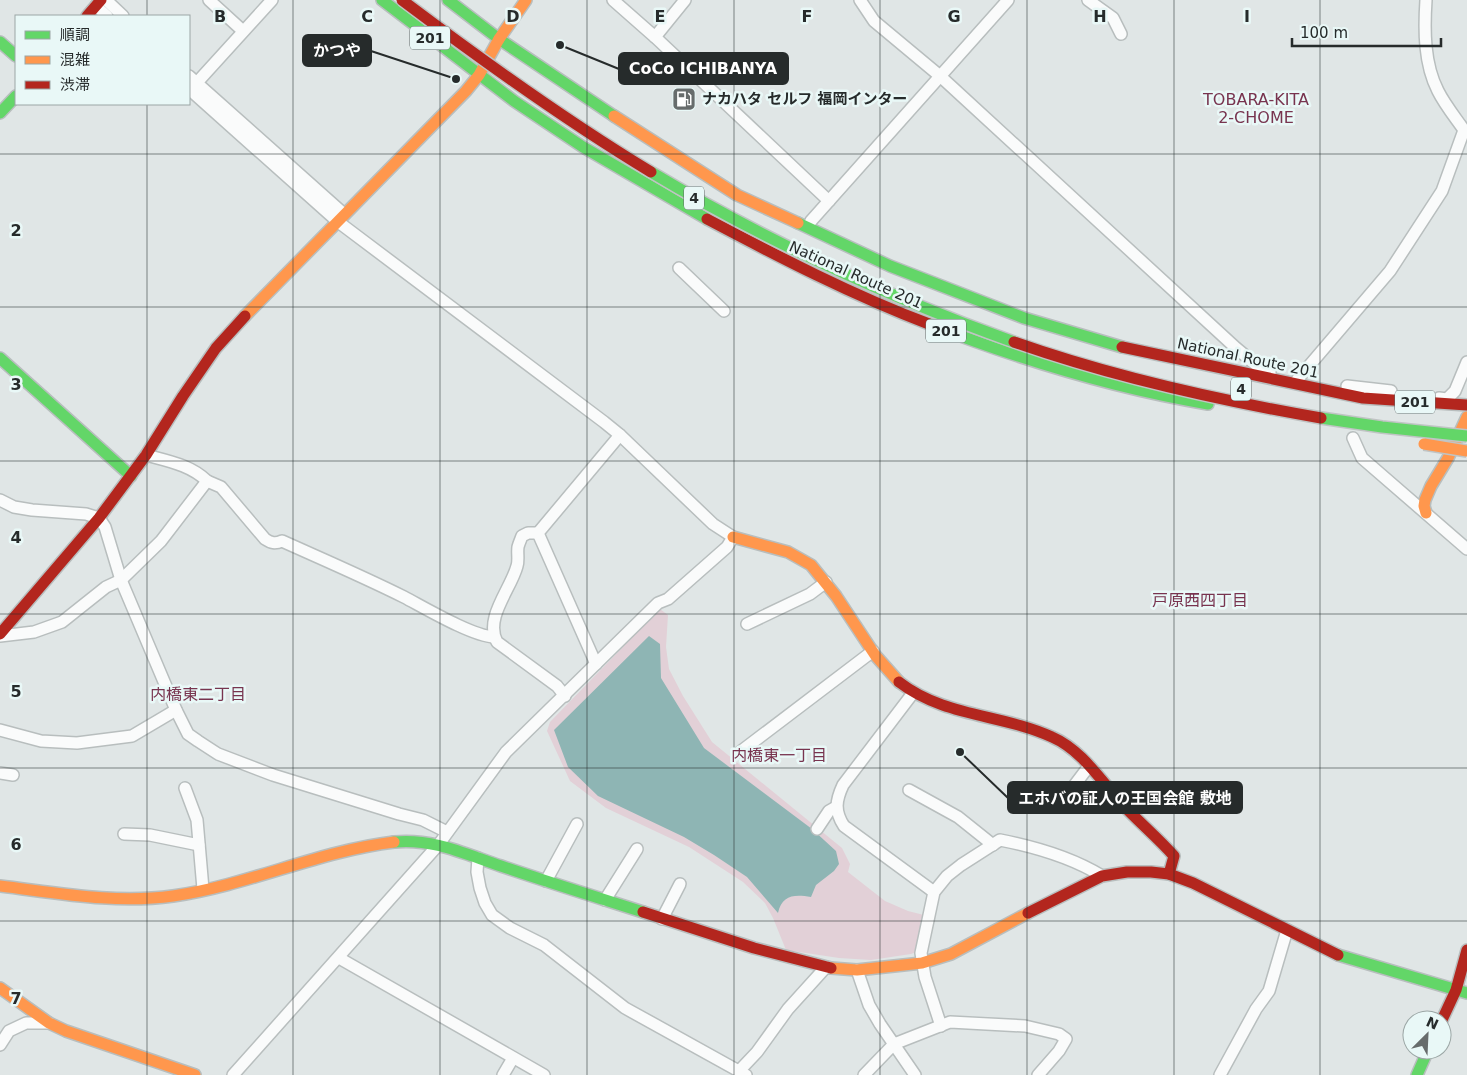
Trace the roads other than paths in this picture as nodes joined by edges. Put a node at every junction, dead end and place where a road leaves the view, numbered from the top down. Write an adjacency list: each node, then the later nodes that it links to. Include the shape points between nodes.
1 (209, 0): 17 (street)
2 (272, 0): 17 (street)
3 (382, 0): 25 (main road, 201)
4 (402, 0): 42 (main road, 4, bridge, via 525,91 653,174 722,214 793,249 884,291 1016,343 1173,388)
5 (448, 0): 20 (main road, 201)
6 (526, 0): 20 (main road)
7 (613, 0): 19 (street)
8 (685, 0): 19 (street)
9 (860, 0): 26 (street, via 874,21)
10 (1008, 0): 26 (street)
11 (1088, 0): 18 (street, via 1113,18)
12 (1426, 0): 39 (street, via 1424,28 1431,74 1438,91 1464,130 1442,191 1390,271)
13 (101, 2): 14 (main road); 15 (street); 16 (street)
14 (88, 15)
15 (107, 15)
16 (121, 15)
17 (243, 31): 27 (street)
18 (1121, 34)
19 (655, 37): 31 (street)
20 (499, 39): 25 (main road); 34 (main road, National Route 201 / 201, via 737,195)
21 (0, 42): 23 (main road)
22 (480, 43): 24 (main road)
23 (15, 55)
24 (503, 60)
25 (479, 75): 32 (main road); 49 (main road, National Route 201 / 201, via 583,147 775,255 881,306 969,340 1083,376 1167,397 1348,427)
26 (940, 76): 31 (street); 39 (street, via 1260,368)
27 (191, 84): 32 (street)
28 (15, 97): 29 (main road)
29 (0, 113)
30 (707, 189): 33 (main road, 4)
31 (829, 201): 34 (street)
32 (341, 218): 47 (street); 51 (main road, via 216,348)
33 (766, 221)
34 (808, 227): 41 (main road, National Route 201 / 201, via 890,266 983,303 1111,345 1363,398)
35 (679, 268): 36 (street)
36 (724, 311)
37 (0, 358): 52 (main road)
38 (1467, 362): 39 (street, via 1455,391 1447,399)
39 (1297, 380)
40 (1335, 402): 43 (main road)
41 (1467, 405)
42 (1279, 410): 49 (main road, bridge); 50 (main road, bridge, via 1358,434)
43 (1467, 412)
44 (1467, 417): 49 (main road)
45 (1454, 421): 46 (main road)
46 (1467, 422)
47 (620, 435): 57 (street); 58 (street, via 713,524)
48 (1353, 438): 55 (street, via 1362,458)
49 (1464, 439): 55 (main road, via 1425,500)
50 (1467, 450)
51 (146, 456): 52 (main road); 53 (street, via 177,463)
52 (131, 476): 56 (main road)
53 (207, 481): 60 (street, via 161,541); 64 (street, via 221,487 265,539 277,543 282,540 460,625)
54 (0, 500): 56 (street, via 14,507)
55 (1426, 513): 59 (street)
56 (99, 518): 60 (street, via 105,527); 63 (main road)
57 (538, 533): 64 (street, via 522,536 514,577 493,625); 66 (street)
58 (733, 538): 61 (main road, via 791,552 806,560); 66 (street, via 727,547 668,599 658,604)
59 (1467, 549)
60 (121, 580): 63 (street, via 106,587 62,622 34,632); 69 (street)
61 (826, 582): 62 (street, via 810,594); 65 (main road)
62 (747, 624)
63 (0, 635)
64 (494, 637): 68 (street, via 496,642 557,686)
65 (873, 651): 67 (main road); 71 (street)
66 (596, 664): 68 (street)
67 (913, 693): 72 (main road, via 942,706 1030,728 1055,738 1080,755); 77 (street, via 843,785)
68 (565, 696): 81 (street, via 506,752)
69 (176, 710): 70 (street, via 132,736 77,743 41,741); 81 (street, via 188,734 218,754 274,775 423,820)
70 (0, 730)
71 (740, 752)
72 (1089, 766): 78 (street); 88 (main road, via 1174,856)
73 (0, 773): 74 (street)
74 (13, 776)
75 (185, 788): 85 (street, via 197,820)
76 (909, 790): 84 (street, via 958,817)
77 (836, 807): 80 (street, via 829,811); 94 (street, via 838,817 850,831)
78 (1058, 807)
79 (577, 824): 90 (street)
80 (817, 829)
81 (447, 832): 83 (street)
82 (124, 834): 85 (street, via 150,835)
83 (439, 844): 87 (main road); 93 (main road, via 405,841 374,846); 99 (street)
84 (993, 844): 89 (street, via 1000,840 1026,845 1080,862); 94 (street, via 947,876)
85 (199, 845): 93 (street)
86 (637, 849): 95 (street)
87 (478, 858): 90 (main road); 112 (street, via 480,888 492,915 544,945 626,1008)
88 (1169, 874): 89 (main road, via 1127,872); 97 (main road)
89 (1102, 876): 100 (main road, via 951,954)
90 (546, 881): 95 (main road)
91 (680, 884): 96 (street)
92 (0, 886): 93 (main road, via 111,899 180,895)
93 (203, 889)
94 (934, 892): 100 (street, via 921,953)
95 (605, 900): 96 (main road)
96 (662, 919): 101 (main road)
97 (1287, 930): 104 (main road, via 1339,956); 120 (street, via 1269,991)
98 (1467, 950): 104 (main road)
99 (339, 958): 110 (street); 114 (street)
100 (922, 963): 102 (main road); 107 (street)
101 (826, 967): 102 (main road); 112 (street, via 788,1009)
102 (856, 970): 108 (street, via 869,1004)
103 (0, 988): 106 (main road)
104 (1461, 991): 105 (main road)
105 (1449, 1010)
106 (49, 1023): 109 (street, via 26,1024 10,1031); 113 (main road)
107 (941, 1026): 108 (street); 119 (street, via 950,1022 1026,1026 1066,1038)
108 (894, 1044): 117 (street); 118 (street)
109 (0, 1045)
110 (513, 1058): 115 (street); 116 (street)
111 (1424, 1060): 121 (main road)
112 (743, 1073)
113 (195, 1075)
114 (233, 1075)
115 (504, 1075)
116 (544, 1075)
117 (864, 1075)
118 (915, 1075)
119 (1038, 1075)
120 (1220, 1075)
121 (1417, 1075)

